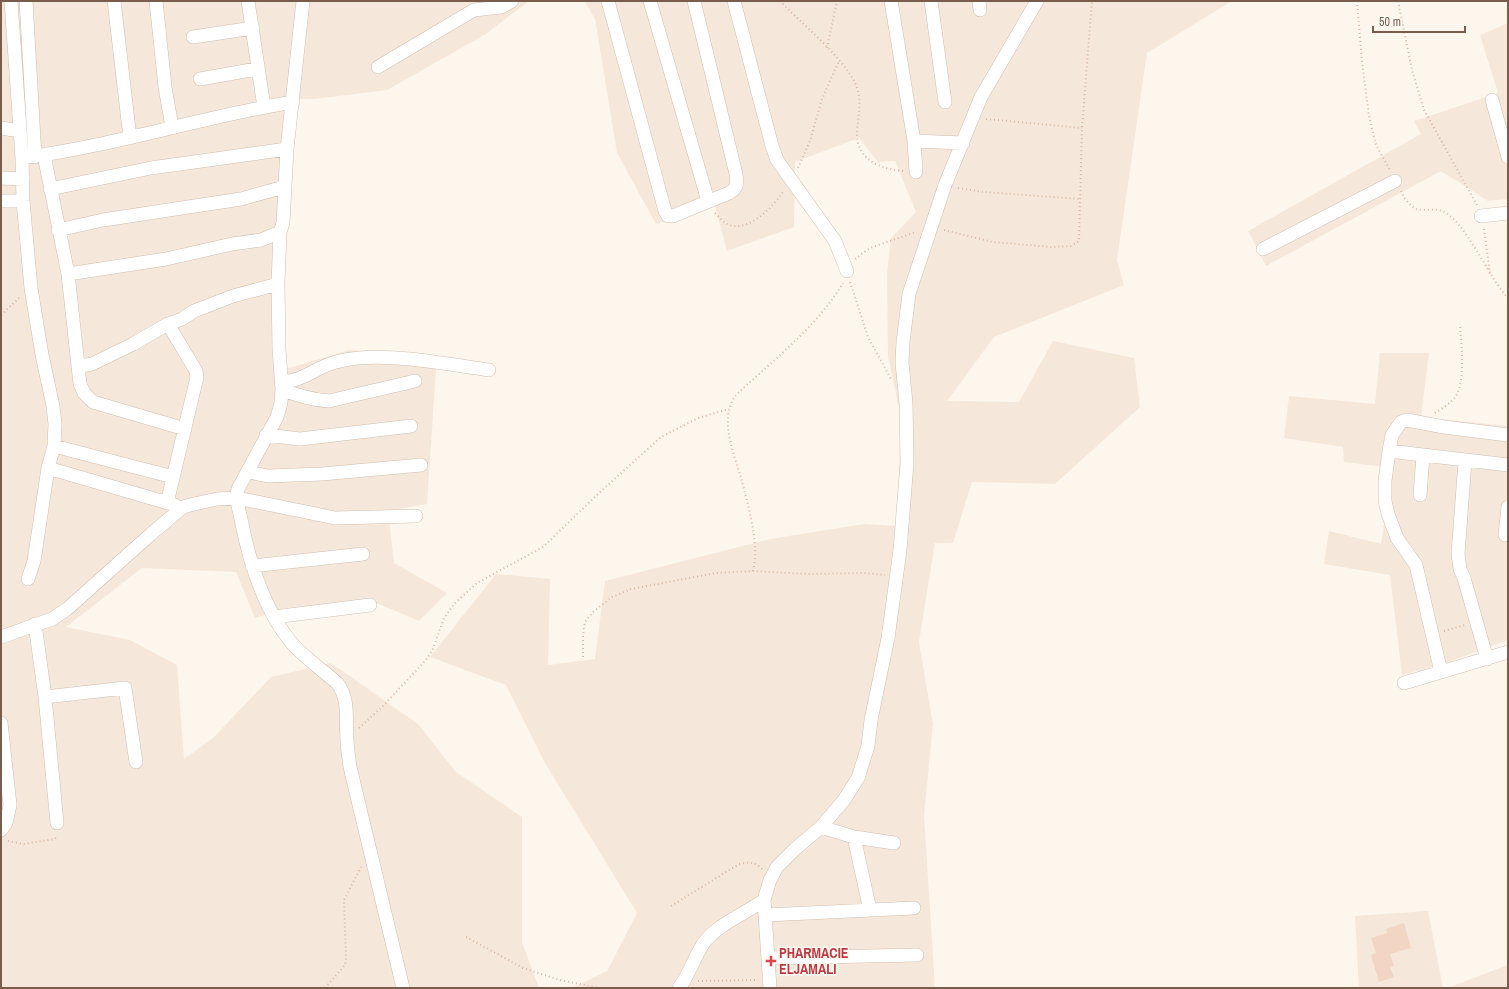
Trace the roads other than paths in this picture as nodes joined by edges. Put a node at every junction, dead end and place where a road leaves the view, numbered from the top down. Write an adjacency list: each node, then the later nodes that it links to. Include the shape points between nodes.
1 (11, 1): 26 (street)
2 (26, 1): 31 (street)
3 (114, 1): 27 (street)
4 (156, 1): 25 (street)
5 (248, 1): 15 (street)
6 (303, 1): 21 (street)
7 (512, 1): 17 (street, via 501,7 474,10)
8 (608, 1): 42 (street, via 665,211 668,216 673,216)
9 (650, 1): 42 (street)
10 (694, 1): 42 (street, via 737,185 735,190)
11 (734, 1): 48 (street, via 777,160 836,241)
12 (891, 1): 28 (street)
13 (931, 1): 22 (street)
14 (1037, 1): 29 (street, via 981,97)
15 (252, 28): 16 (street); 18 (street)
16 (194, 37)
17 (378, 68)
18 (257, 69): 19 (street); 23 (street)
19 (200, 78)
20 (1492, 100): 32 (street)
21 (293, 102): 23 (street); 30 (street)
22 (945, 102)
23 (264, 107): 25 (street)
24 (1, 128): 26 (street)
25 (172, 128): 27 (street)
26 (20, 131): 33 (street)
27 (130, 138): 31 (street)
28 (914, 142): 29 (street); 34 (street)
29 (963, 143): 91 (street, via 945,185 921,255 905,314 902,363 907,463 897,576 864,764 844,800)
30 (287, 149): 38 (street); 39 (street, via 152,168)
31 (40, 156): 33 (street); 39 (street)
32 (1508, 157)
33 (22, 158): 36 (street)
34 (916, 172)
35 (1, 178): 36 (street)
36 (23, 179): 41 (street)
37 (1395, 181): 47 (street)
38 (284, 187): 45 (street, via 241,199 103,220); 46 (street, via 284,223)
39 (50, 189): 45 (street)
40 (1, 201): 41 (street)
41 (23, 201): 60 (street, via 31,288 53,406)
42 (708, 201)
43 (1508, 213): 44 (street)
44 (1481, 216)
45 (58, 230): 49 (street)
46 (280, 232): 49 (street, via 261,240 166,259); 50 (street)
47 (1263, 249)
48 (847, 271)
49 (68, 274): 52 (street)
50 (278, 284): 51 (street, via 218,301); 55 (street)
51 (168, 324): 52 (street, via 134,344 92,364); 57 (street, via 196,371 197,377)
52 (80, 366): 57 (street, via 80,384 84,393 94,402)
53 (489, 370): 55 (street, via 370,357 338,361 319,367)
54 (415, 382): 55 (street, via 329,401 309,399)
55 (282, 386): 58 (street, via 277,417)
56 (411, 426): 58 (street, via 300,439)
57 (186, 429): 68 (street)
58 (266, 435): 67 (street)
59 (1508, 435): 61 (street, via 1444,428 1407,420 1401,422 1392,435)
60 (54, 446): 66 (street); 68 (street)
61 (1390, 451): 62 (street); 85 (street, via 1385,501 1397,538 1416,565)
62 (1423, 455): 63 (street); 69 (street)
63 (1464, 461): 65 (street); 84 (street, via 1458,554 1460,569)
64 (420, 465): 67 (street, via 322,474 268,476)
65 (1508, 465)
66 (48, 468): 71 (street); 78 (street, via 34,561)
67 (248, 472): 70 (street, via 238,489)
68 (173, 477): 71 (street)
69 (1420, 495)
70 (237, 498): 72 (street, via 212,500); 74 (street, via 335,518); 77 (street)
71 (167, 503): 72 (street)
72 (184, 507): 81 (street, via 67,609 52,619)
73 (1508, 507): 75 (street)
74 (416, 516)
75 (1505, 535)
76 (363, 554): 77 (street)
77 (252, 566): 80 (street)
78 (28, 579)
79 (370, 605): 80 (street)
80 (274, 617): 103 (street, via 291,642 344,692 350,767)
81 (35, 624): 82 (street); 87 (street)
82 (1, 637)
83 (1508, 652): 84 (street)
84 (1487, 659): 85 (street)
85 (1441, 672): 86 (street)
86 (1404, 684)
87 (45, 697): 89 (street, via 125,688); 90 (street)
88 (1, 723): 92 (street, via 10,805)
89 (136, 762)
90 (57, 823)
91 (821, 828): 93 (street); 95 (street, via 777,867)
92 (4, 835)
93 (854, 837): 94 (street); 97 (street)
94 (894, 843)
95 (764, 900): 98 (street); 101 (street, via 711,935 703,944)
96 (914, 908): 97 (street)
97 (870, 910): 98 (street)
98 (766, 915): 100 (street)
99 (917, 955): 100 (street)
100 (768, 958): 102 (street)
101 (682, 984)
102 (770, 984)
103 (402, 988)

